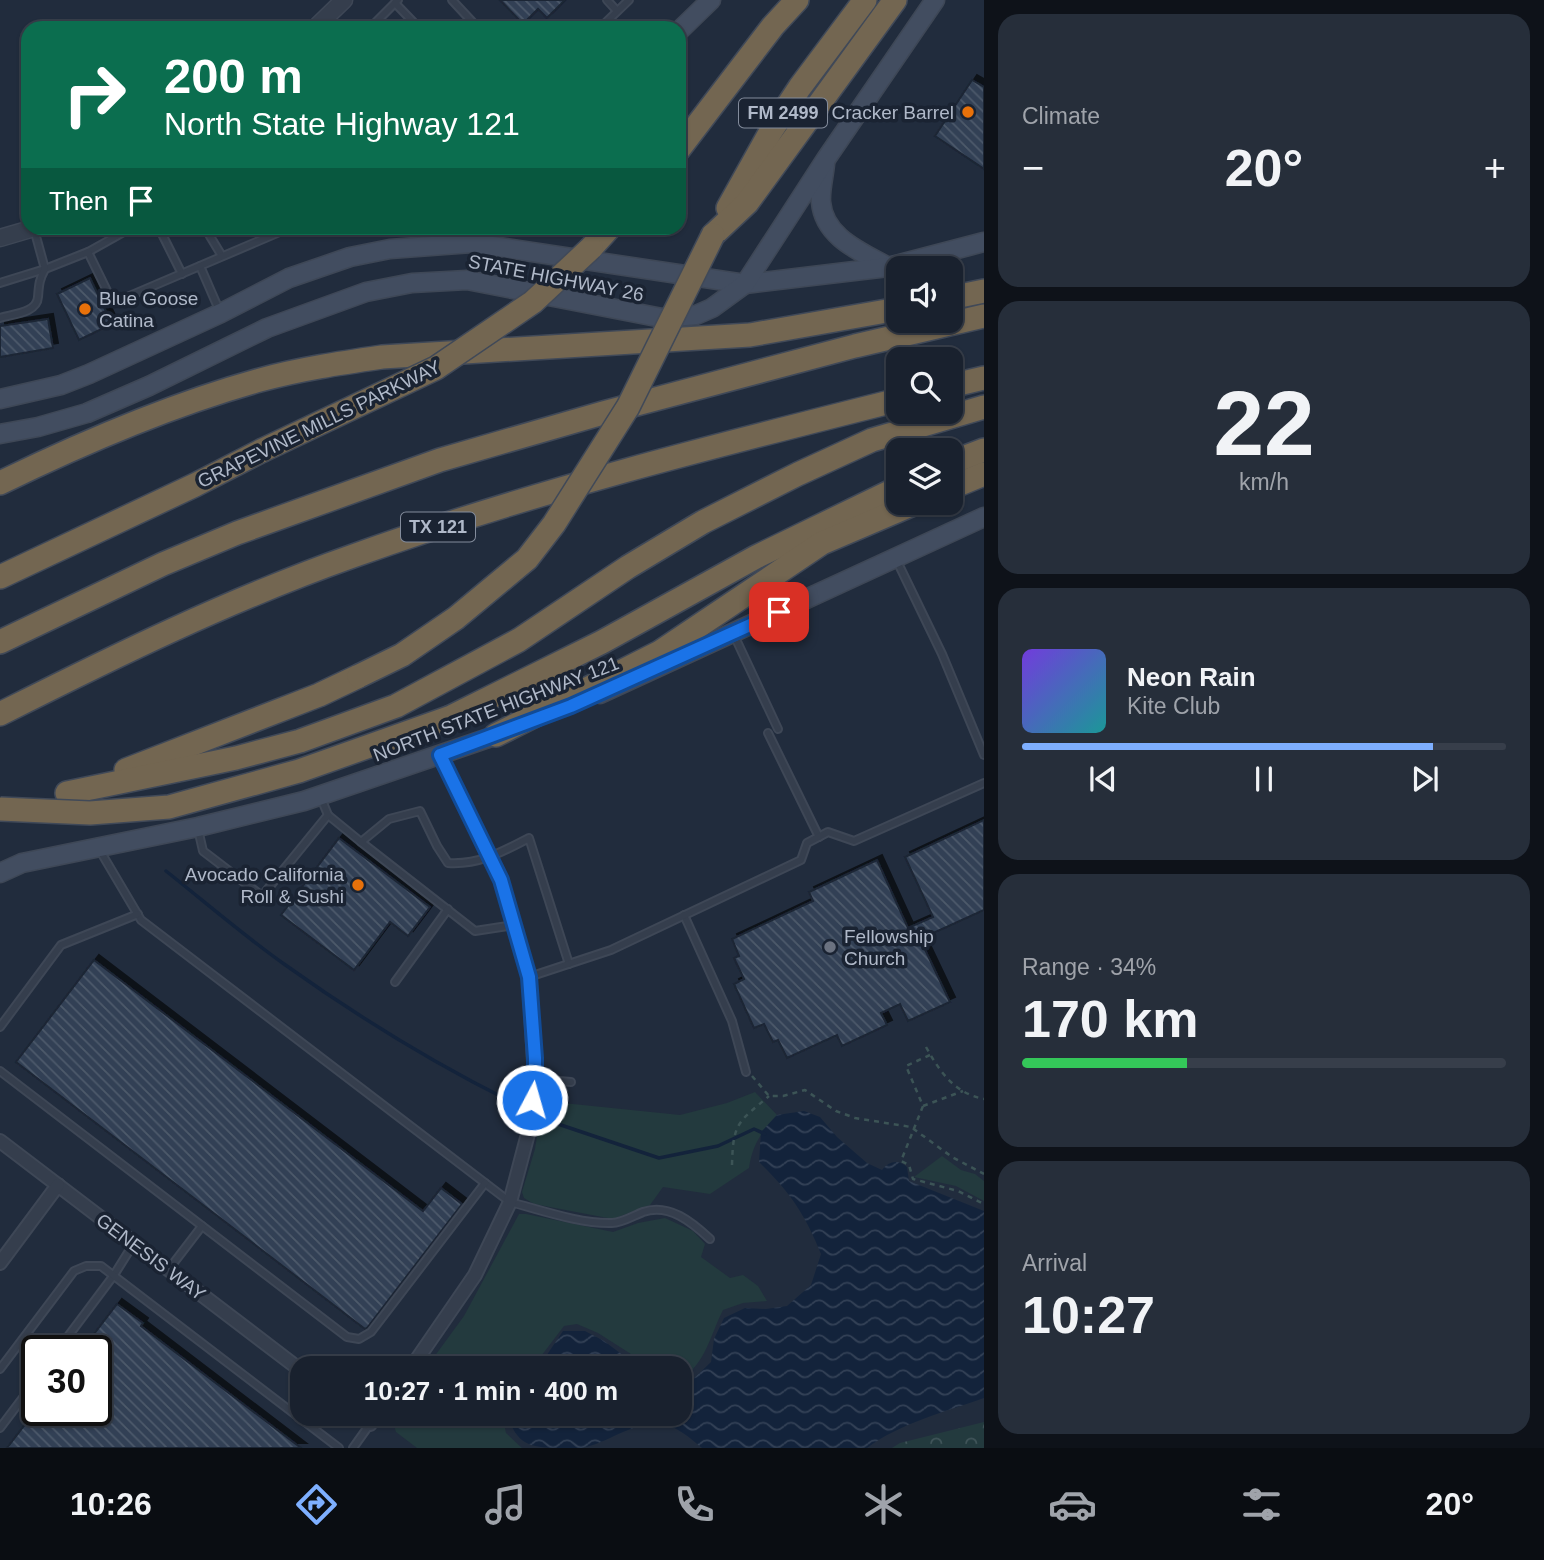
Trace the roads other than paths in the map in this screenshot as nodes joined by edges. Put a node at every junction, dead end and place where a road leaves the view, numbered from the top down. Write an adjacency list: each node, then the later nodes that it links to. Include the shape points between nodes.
1 (344, 0): 13 (street)
2 (452, 0): 16 (lane)
3 (607, 0): 12 (lane)
4 (629, 0): 12 (lane)
5 (711, 0): 18 (main road)
6 (789, 0): 19 (highway)
7 (797, 0): 19 (highway)
8 (866, 0): 30 (highway, FM 2499, via 800,86)
9 (894, 0): 30 (highway, via 747,203)
10 (935, 0): 21 (main road)
11 (397, 1): 14 (lane); 15 (lane)
12 (617, 11): 17 (lane)
13 (322, 21)
14 (377, 21)
15 (413, 21)
16 (472, 21)
17 (608, 21)
18 (686, 24)
19 (773, 26): 20 (highway)
20 (686, 140)
21 (826, 159): 38 (main road, via 821,203 829,224 840,240); 43 (main road)
22 (21, 232): 31 (street)
23 (36, 235): 40 (lane)
24 (118, 235): 34 (lane)
25 (162, 235): 41 (lane)
26 (209, 235): 35 (lane)
27 (272, 235): 35 (lane)
28 (481, 235): 33 (main road)
29 (603, 235): 65 (highway, GRAPEVINE MILLS PARKWAY, bridge, via 533,302 436,368)
30 (713, 235): 75 (highway, bridge, via 628,407 527,558 456,618 402,655 320,695)
31 (0, 238)
32 (984, 242): 36 (main road)
33 (472, 243): 43 (main road); 47 (main road, STATE HIGHWAY 26, via 349,257 289,278)
34 (88, 252): 40 (lane); 41 (lane, via 113,303)
35 (222, 256): 37 (lane)
36 (930, 256)
37 (200, 266): 41 (lane); 47 (lane)
38 (886, 266)
39 (886, 267): 43 (main road)
40 (45, 269): 42 (lane); 49 (lane, via 35,307)
41 (182, 274)
42 (0, 283)
43 (745, 284): 55 (main road, STATE HIGHWAY 26, via 696,315 662,318 467,281 366,292 267,328 87,412)
44 (984, 291): 45 (highway)
45 (963, 295)
46 (886, 311): 59 (highway, via 750,335 382,357 321,366 163,411)
47 (221, 313): 52 (main road, STATE HIGHWAY 26, via 61,385)
48 (984, 316): 67 (highway, via 617,409 440,460 237,533)
49 (0, 318)
50 (984, 378): 51 (highway)
51 (963, 383)
52 (0, 399)
53 (886, 403): 68 (highway, TX 121, via 607,475 353,556 220,608)
54 (984, 407): 75 (highway, via 872,440 703,522 519,640 396,706 274,748)
55 (0, 434)
56 (984, 450): 57 (highway)
57 (963, 458)
58 (984, 474): 60 (highway)
59 (0, 483)
60 (963, 483)
61 (886, 494): 77 (highway, bridge, via 451,717 299,771 169,807 90,813)
62 (888, 515): 71 (highway, via 822,543 660,652)
63 (984, 517): 64 (main road, NORTH STATE HIGHWAY 121)
64 (895, 557): 66 (main road, NORTH STATE HIGHWAY 121); 73 (lane)
65 (0, 577)
66 (733, 634): 69 (lane); 71 (main road, NORTH STATE HIGHWAY 121)
67 (0, 642)
68 (0, 715)
69 (778, 729)
70 (768, 733): 81 (lane)
71 (496, 735): 72 (main road, NORTH STATE HIGHWAY 121)
72 (440, 755): 76 (main road, NORTH STATE HIGHWAY 121); 84 (street)
73 (984, 755)
74 (984, 783): 81 (lane, via 854,841 828,832)
75 (67, 793): 79 (highway)
76 (320, 796): 78 (lane); 80 (main road, NORTH STATE HIGHWAY 121)
77 (0, 809)
78 (328, 815): 80 (lane, via 262,896 203,851); 82 (lane)
79 (0, 821)
80 (198, 827): 83 (main road, NORTH STATE HIGHWAY 121)
81 (819, 837): 88 (lane, via 807,843 801,860)
82 (361, 842): 84 (lane, via 389,818 419,811 448,863); 86 (lane)
83 (98, 848): 85 (main road, NORTH STATE HIGHWAY 121, via 22,863); 87 (lane)
84 (491, 858): 89 (street); 90 (lane, via 529,838)
85 (0, 873)
86 (448, 909): 89 (lane, via 475,931); 92 (lane)
87 (138, 914): 93 (lane, via 61,946); 99 (lane)
88 (684, 915): 90 (lane, via 611,950); 95 (lane, via 732,1021)
89 (514, 925): 91 (street)
90 (569, 964): 91 (lane)
91 (529, 977): 96 (street)
92 (395, 982)
93 (0, 1027)
94 (0, 1071): 102 (lane)
95 (746, 1072)
96 (535, 1079): 97 (lane); 101 (street, via 529,1130)
97 (571, 1083)
98 (0, 1141): 100 (street, GENESIS WAY)
99 (485, 1183): 101 (lane); 102 (lane, via 371,1332 359,1339 347,1337)
100 (58, 1185): 104 (street, GENESIS WAY); 105 (street)
101 (510, 1202): 103 (lane, via 566,1217 614,1223 665,1210 681,1216); 109 (street, via 475,1275)
102 (202, 1226): 106 (lane)
103 (710, 1239)
104 (134, 1244): 106 (street, GENESIS WAY); 107 (lane)
105 (0, 1264)
106 (169, 1270): 110 (street, GENESIS WAY)
107 (114, 1275): 108 (lane); 111 (lane, via 101,1266 74,1271); 115 (lane)
108 (69, 1335)
109 (419, 1356)
110 (290, 1362)
111 (0, 1369)
112 (21, 1400): 114 (lane)
113 (369, 1426): 116 (lane)
114 (0, 1428)
115 (339, 1448)
116 (353, 1448)

